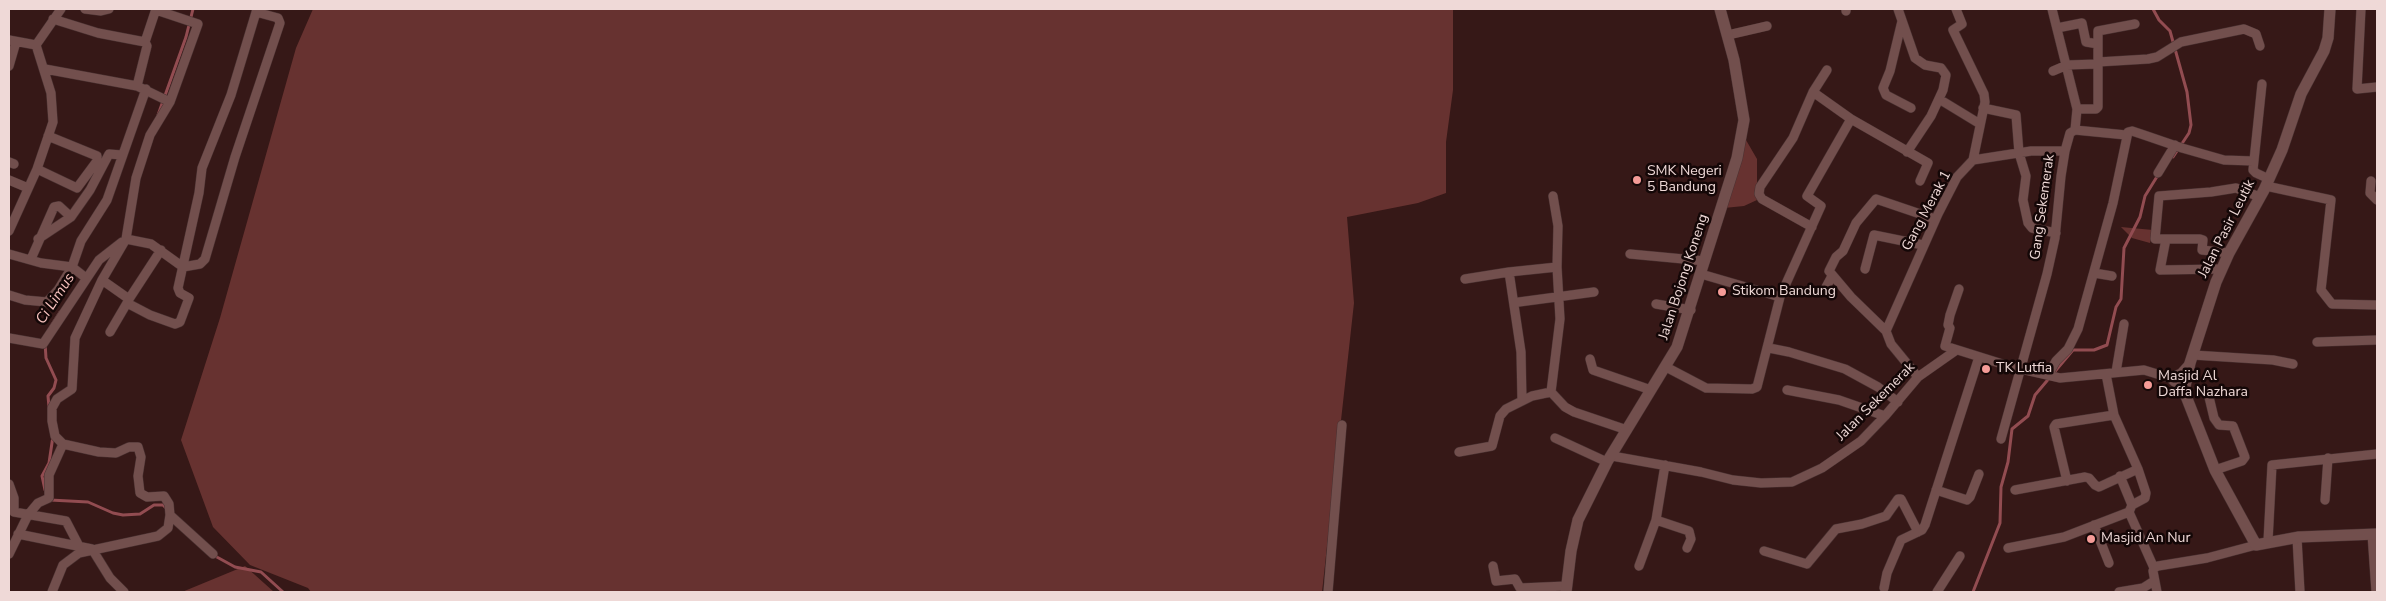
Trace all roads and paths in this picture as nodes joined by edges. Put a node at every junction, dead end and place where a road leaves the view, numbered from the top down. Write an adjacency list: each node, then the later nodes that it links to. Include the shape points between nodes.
1 (61, 9): 12 (street)
2 (85, 9): 3 (street)
3 (109, 9)
4 (156, 9): 19 (street); 35 (street, via 198,24)
5 (1720, 9): 17 (street, Jalan Bojong Koneng)
6 (1898, 9): 13 (street)
7 (1956, 9): 36 (street, via 1962,24 1953,30 1984,94)
8 (2052, 9): 16 (street, Gang Sekemerak)
9 (2330, 9): 56 (street, Jalan Pasir Leutik, via 2326,45 2301,94)
10 (2361, 9): 31 (street, via 2357,89)
11 (257, 10): 77 (street, via 232,95 202,168); 77 (street, via 278,18 280,22 234,156 205,259 200,264)
12 (53, 19): 19 (street, via 98,33); 21 (street)
13 (1902, 21): 34 (street, via 1919,63 1941,68 1944,72 1945,82); 37 (street, via 1883,88 1886,95)
14 (2135, 24): 20 (street, via 2099,30)
15 (1767, 26): 17 (street)
16 (2057, 28): 20 (street, via 2082,23 2086,42); 24 (street, Gang Sekemerak)
17 (1728, 35): 75 (street, Jalan Bojong Koneng, via 1744,129)
18 (13, 41): 21 (street); 25 (street)
19 (145, 42): 30 (street, via 147,46)
20 (2098, 44): 23 (street)
21 (36, 45): 26 (street)
22 (2260, 46): 23 (street, via 2256,34 2248,29 2231,30 2175,45 2157,57)
23 (2097, 63): 24 (street); 38 (street, via 2098,107)
24 (2067, 65): 28 (street); 38 (street, Gang Sekemerak)
25 (9, 66)
26 (45, 69): 30 (street); 43 (street, via 53,122)
27 (1827, 70): 33 (street)
28 (2053, 71)
29 (2262, 84): 50 (street)
30 (137, 86): 32 (street)
31 (2377, 87)
32 (146, 89): 35 (street); 48 (street)
33 (1813, 92): 39 (street); 63 (street, via 1793,138 1762,180 1759,194 1762,199)
34 (1939, 99): 40 (street); 46 (street, via 1932,116)
35 (170, 102): 66 (street, via 150,135 136,178)
36 (1984, 105): 40 (street); 47 (street, via 2016,115)
37 (1911, 108)
38 (2076, 109): 41 (street, Gang Sekemerak)
39 (1851, 119): 46 (street); 63 (street, via 1807,196 1821,206)
40 (1980, 124): 49 (street)
41 (2075, 130): 42 (street); 45 (street, Gang Sekemerak, via 2070,133)
42 (2126, 135): 44 (street, via 2132,131); 82 (street, via 2113,203)
43 (48, 136): 51 (street); 51 (street, via 96,156 97,161 75,188)
44 (2178, 147): 50 (street, via 2224,160); 52 (street)
45 (2065, 150): 47 (street); 65 (street, Gang Sekemerak)
46 (1907, 152): 54 (street, via 1928,163)
47 (2019, 153): 49 (street); 65 (street, via 2026,176 2023,200 2028,223 2032,228)
48 (122, 155): 61 (street, via 109,154); 76 (street, via 107,200 81,241)
49 (1973, 160): 62 (street, Gang Merak 1, via 1957,177)
50 (2253, 162): 56 (street, via 2253,170)
51 (37, 169): 57 (street)
52 (2158, 173)
53 (9, 180): 57 (street)
54 (1920, 181)
55 (2371, 181): 60 (street, via 2370,193)
56 (2268, 182): 59 (street, Jalan Pasir Leutik); 98 (street, via 2331,200 2320,290 2332,304)
57 (28, 188): 64 (street)
58 (1553, 196): 78 (street, via 1558,226)
59 (2260, 197): 67 (street, via 2236,188 2160,194 2154,237); 71 (street, Jalan Pasir Leutik)
60 (2377, 200)
61 (71, 217): 68 (street); 68 (street, via 59,206 54,207)
62 (1936, 219): 69 (street, Gang Merak 1); 84 (street, via 1876,199 1856,223 1843,251 1831,264 1829,271)
63 (1812, 227): 94 (street)
64 (9, 231)
65 (2056, 233): 113 (street, Gang Sekemerak)
66 (126, 239): 70 (street, via 151,244); 86 (street, via 100,260); 87 (street)
67 (2166, 239): 71 (street, via 2200,239 2203,240 2202,250); 80 (street, via 2160,270)
68 (38, 240): 74 (street)
69 (1923, 245): 79 (street, via 1874,235); 101 (street, Gang Merak 1)
70 (162, 250): 77 (street); 95 (street)
71 (2229, 253): 80 (street, Jalan Pasir Leutik)
72 (9, 254): 74 (street)
73 (1630, 254): 75 (street)
74 (31, 259): 76 (street)
75 (1705, 261): 83 (street, Jalan Bojong Koneng)
76 (72, 267): 86 (street); 92 (street, via 49,302 25,300)
77 (183, 267): 95 (street, via 178,290 189,298 178,323 150,315)
78 (1556, 267): 81 (street); 93 (street)
79 (1865, 269)
80 (2221, 269): 110 (street, Jalan Pasir Leutik)
81 (1509, 272): 88 (street); 124 (street, via 1521,352)
82 (2094, 272): 85 (street); 116 (street, via 2076,335)
83 (1701, 274): 94 (street); 99 (street, Jalan Bojong Koneng)
84 (1832, 276): 89 (street); 101 (street)
85 (2112, 276)
86 (86, 278): 103 (street, via 43,344)
87 (102, 280): 95 (street); 132 (street, via 76,338 72,389 57,399 52,408 55,436)
88 (1465, 280)
89 (1825, 289)
90 (1959, 289): 107 (street, via 1944,344)
91 (1594, 292): 93 (street)
92 (9, 294)
93 (1559, 296): 96 (street); 122 (street, via 1560,319)
94 (1780, 297): 106 (street)
95 (128, 301): 102 (street)
96 (1519, 302)
97 (1656, 304): 99 (street)
98 (2377, 305)
99 (1690, 310): 112 (street, Jalan Bojong Koneng)
100 (2124, 324): 114 (street)
101 (1886, 331): 117 (street)
102 (110, 332)
103 (9, 338)
104 (2377, 340): 105 (street)
105 (2317, 342)
106 (1769, 348): 112 (street, via 1757,387 1752,389 1706,388); 125 (street, via 1845,368)
107 (1955, 351): 108 (street); 117 (street, Jalan Sekemerak)
108 (1978, 356): 113 (street); 144 (street)
109 (1590, 359): 119 (street, via 1593,370)
110 (2192, 359): 111 (street, via 2273,360); 118 (street, via 2181,372); 121 (street, Jalan Pasir Leutik)
111 (2293, 364)
112 (1666, 367): 119 (street, Jalan Bojong Koneng)
113 (2020, 368): 116 (street); 131 (street, Gang Sekemerak)
114 (2116, 372): 115 (street); 118 (street, via 2144,370)
115 (2106, 374): 116 (street); 126 (street)
116 (2053, 376)
117 (1918, 377): 125 (street, Jalan Sekemerak)
118 (2170, 378): 121 (street)
119 (1652, 390): 129 (street, Jalan Bojong Koneng)
120 (1787, 390): 127 (street, via 1839,400)
121 (2184, 391): 139 (street)
122 (1551, 392): 124 (street); 129 (street, via 1574,412)
123 (2214, 393): 139 (street, via 2209,397 2214,418 2219,425 2233,426 2244,457 2242,461)
124 (1522, 401): 133 (street, via 1502,412 1492,446)
125 (1898, 402): 127 (street, Jalan Sekemerak)
126 (2114, 415): 138 (street); 142 (street, via 2056,424 2054,428)
127 (1886, 416): 137 (street, Jalan Sekemerak, via 1843,454 1792,482 1733,480)
128 (1342, 425): 177 (street)
129 (1627, 430): 136 (street, Jalan Bojong Koneng)
130 (1555, 438): 136 (street, Jalan Sekemerak)
131 (2001, 439)
132 (63, 444): 149 (street, via 49,474 49,498 38,503); 150 (street, via 116,453 138,447 141,457 140,493 147,497 164,496 170,504)
133 (1459, 452)
134 (2377, 454): 135 (street)
135 (2328, 458): 146 (street); 157 (street, via 2272,465)
136 (1610, 459): 137 (street, Jalan Sekemerak); 173 (street, Jalan Bojong Koneng, via 1578,520)
137 (1665, 465): 151 (street)
138 (2138, 469): 141 (street); 147 (street, via 2145,498)
139 (2215, 470): 158 (street)
140 (1979, 474): 144 (street, via 1967,500)
141 (2120, 476): 142 (street, via 2099,487 2087,477); 147 (street)
142 (2066, 481): 145 (street)
143 (9, 484): 148 (street, via 14,498)
144 (1936, 490): 153 (street, via 1925,524)
145 (2016, 490)
146 (2325, 500)
147 (2130, 509): 152 (street); 170 (street)
148 (11, 512): 149 (street)
149 (28, 515): 154 (street); 159 (street, via 66,521)
150 (170, 515): 163 (street, via 168,528 158,536); 165 (street)
151 (1656, 520): 160 (street, via 1689,531); 169 (street)
152 (2094, 525): 161 (street, via 2064,536); 167 (street)
153 (1918, 532): 164 (street, via 1901,499 1898,499 1886,516 1836,529 1807,564); 172 (street, via 1901,540)
154 (18, 534): 159 (street); 162 (street)
155 (2375, 534): 156 (street); 174 (street)
156 (2297, 538): 157 (street); 181 (street)
157 (2268, 541): 158 (street)
158 (2256, 545): 170 (street)
159 (79, 546): 163 (street)
160 (1688, 548)
161 (2008, 548)
162 (10, 549)
163 (92, 549): 175 (street, via 63,564); 176 (street, via 110,578)
164 (1764, 550)
165 (213, 554)
166 (1960, 556): 178 (street)
167 (2109, 563)
168 (1493, 566): 173 (street, via 1496,581 1515,579 1520,588)
169 (1639, 566)
170 (2154, 568): 171 (street)
171 (2154, 581): 179 (street, via 2143,588); 180 (street)
172 (1884, 588)
173 (1566, 589)
174 (2376, 590)
175 (52, 592)
176 (124, 592)
177 (1328, 592)
178 (1937, 592)
179 (2119, 592)
180 (2156, 592)
181 (2300, 592)

